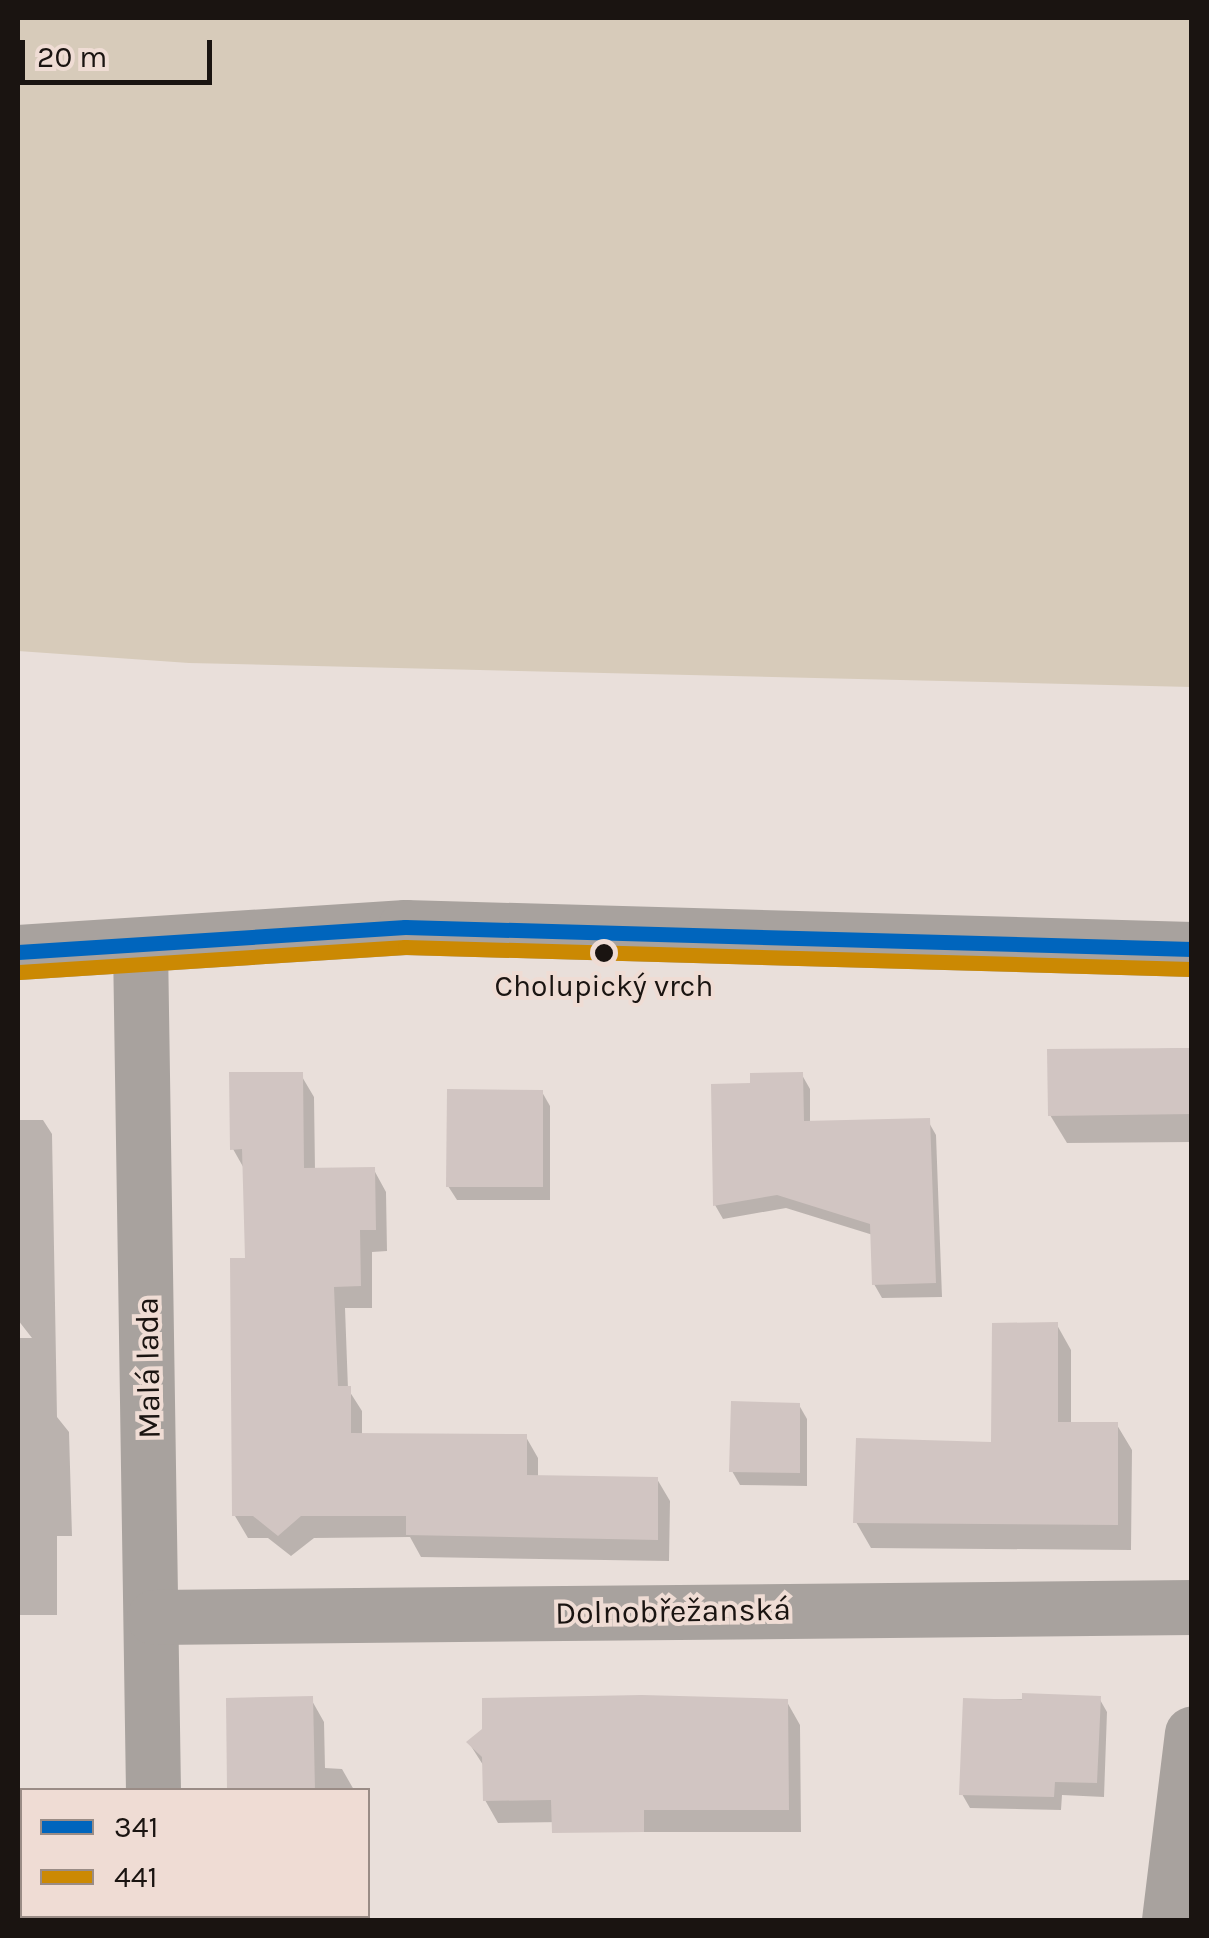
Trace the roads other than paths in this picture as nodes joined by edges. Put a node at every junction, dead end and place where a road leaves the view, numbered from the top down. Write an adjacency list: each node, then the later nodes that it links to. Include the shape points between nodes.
1 (140, 945): 2 (street, via 405,927); 3 (street); 5 (street, Malá lada)
2 (1192, 949)
3 (18, 952)
4 (1192, 1607): 5 (street, Dolnobřežanská)
5 (154, 1617): 7 (street, Malá lada)
6 (1192, 1734): 8 (street)
7 (153, 1788)
8 (1169, 1920)

